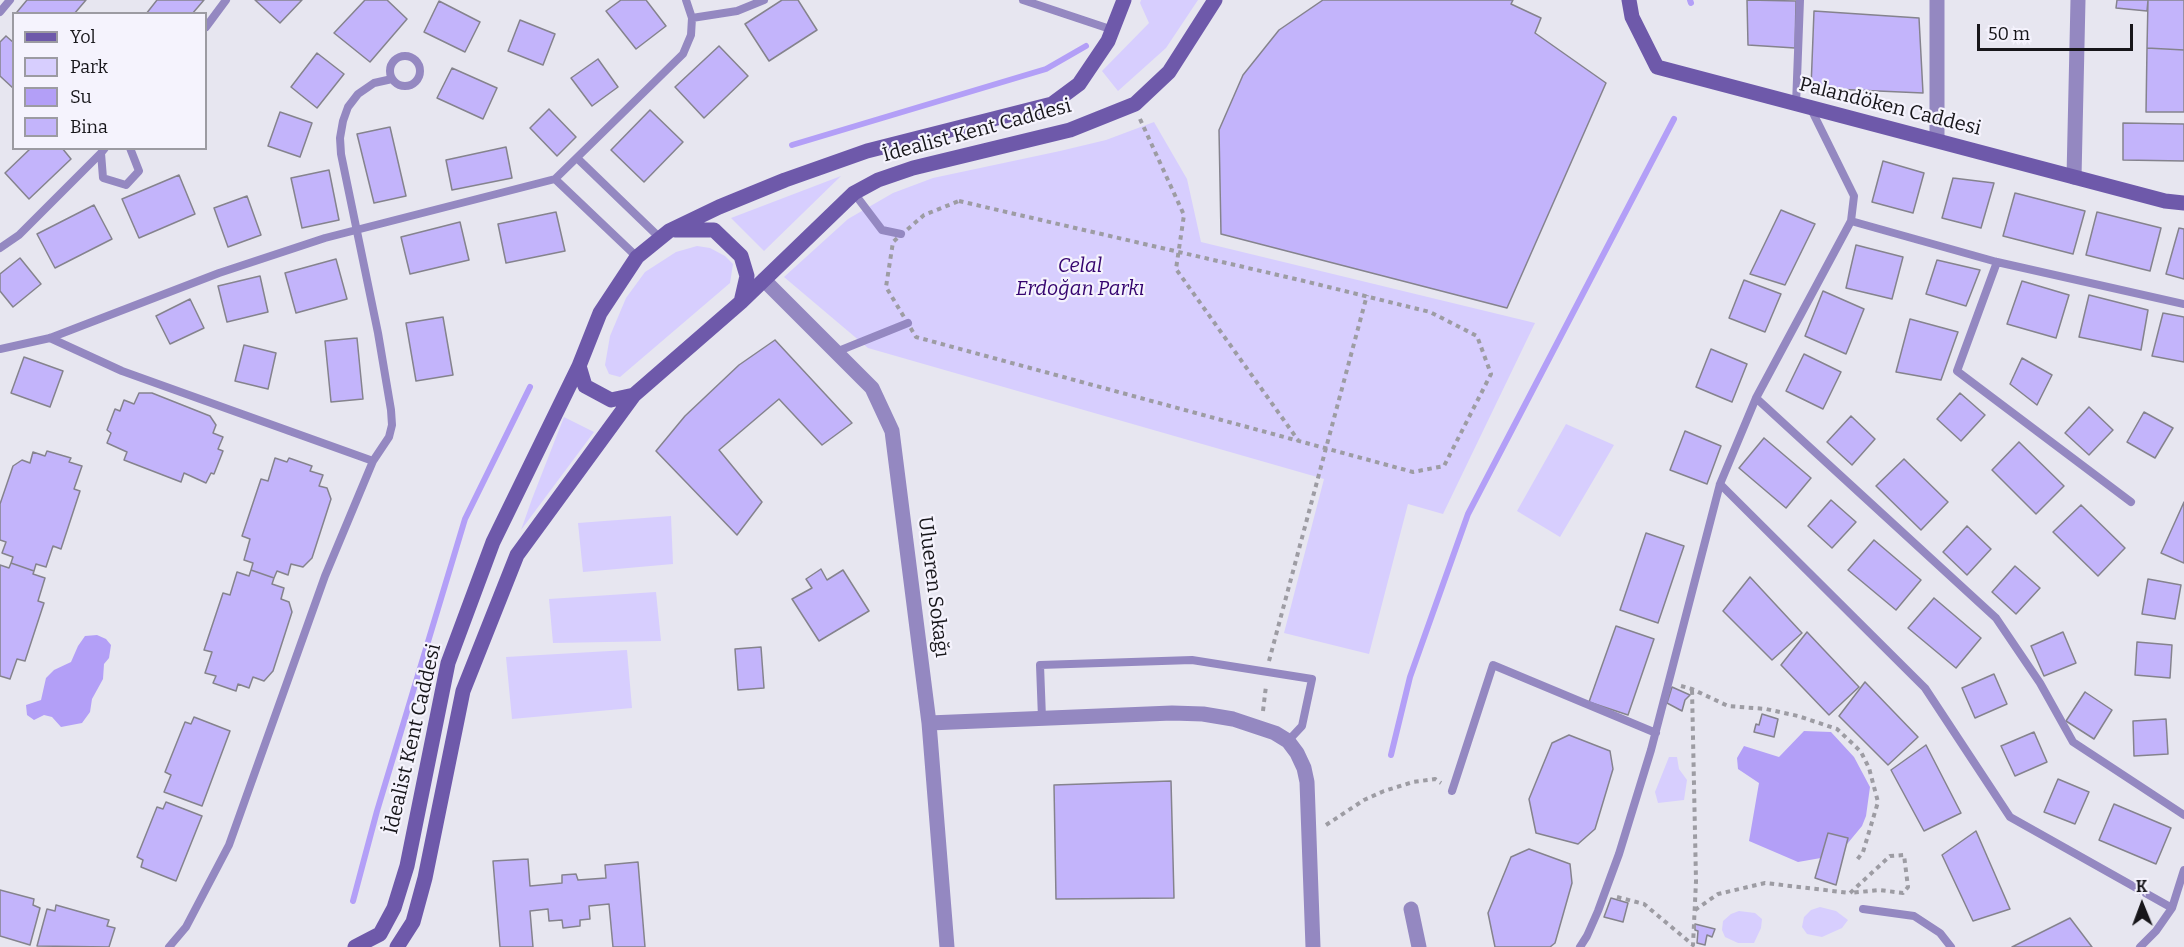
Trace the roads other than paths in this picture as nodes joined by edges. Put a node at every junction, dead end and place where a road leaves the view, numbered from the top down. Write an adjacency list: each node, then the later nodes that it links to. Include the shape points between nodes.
1 (10, 0): 12 (lane)
2 (226, 0): 14 (lane)
3 (686, 0): 13 (lane)
4 (764, 0): 13 (lane, via 737,11)
5 (1023, 0): 15 (lane)
6 (1124, 0): 15 (street, İdealist Kent Caddesi)
7 (1215, 0): 24 (street, İdealist Kent Caddesi, via 1169,72 1134,105 1070,130 913,168)
8 (1629, 0): 17 (street, Palandöken Caddesi, via 1632,17 1657,68)
9 (1800, 0): 17 (lane)
10 (1937, 0): 18 (street)
11 (2078, 0): 22 (street)
12 (0, 12)
13 (692, 18): 21 (lane, via 683,54)
14 (207, 26)
15 (1113, 30): 28 (street, İdealist Kent Caddesi, via 1079,84 1052,104 867,151 719,207)
16 (392, 79): 27 (lane, via 374,83 357,94 343,122 340,154)
17 (1804, 107): 18 (street, Palandöken Caddesi); 26 (lane, via 1854,196)
18 (1937, 140): 22 (street, Palandöken Caddesi)
19 (131, 150): 20 (lane, via 140,171 126,185 103,178)
20 (103, 151): 30 (lane, via 19,235)
21 (577, 158): 23 (lane); 28 (lane)
22 (2074, 177): 25 (street, Palandöken Caddesi, via 2165,201)
23 (555, 179): 27 (lane); 31 (lane)
24 (854, 193): 29 (lane, via 882,230); 33 (street, İdealist Kent Caddesi)
25 (2184, 202)
26 (1851, 221): 32 (lane); 42 (lane)
27 (356, 231): 37 (lane, via 219,273); 43 (lane, via 391,410 389,437)
28 (665, 234): 31 (street, İdealist Kent Caddesi); 34 (street, via 714,230 741,256 747,276)
29 (901, 234)
30 (0, 248)
31 (637, 257): 40 (street, İdealist Kent Caddesi, via 600,313)
32 (1997, 262): 35 (lane); 45 (lane, via 1957,370)
33 (764, 280): 34 (street, İdealist Kent Caddesi); 39 (street, Ulueren Sokağı)
34 (741, 302): 41 (street, İdealist Kent Caddesi)
35 (2184, 304)
36 (908, 323): 39 (lane)
37 (50, 338): 38 (lane); 43 (lane, via 122,371)
38 (0, 349)
39 (836, 352): 47 (street, Ulueren Sokağı, via 872,388 892,431)
40 (579, 366): 41 (street, via 585,386 611,400); 57 (street, İdealist Kent Caddesi, via 493,542 448,663 407,866 394,908 380,934)
41 (634, 395): 58 (street, İdealist Kent Caddesi, via 518,555 463,691 425,878 413,922)
42 (1756, 398): 44 (lane); 51 (lane, via 1996,618 2040,683 2073,742)
43 (373, 462): 56 (lane, via 325,576 229,845 186,927)
44 (1720, 484): 48 (lane); 53 (lane, via 1925,688 2010,817)
45 (2131, 502)
46 (1042, 718): 47 (street); 49 (street, via 1203,714 1233,718); 49 (lane, via 1040,664 1192,660 1312,679 1302,726)
47 (929, 723): 59 (street, Ulueren Sokağı)
48 (1656, 733): 50 (lane, via 1493,664); 62 (lane, via 1619,854)
49 (1288, 741): 60 (street, via 1304,768 1307,782)
50 (1452, 791)
51 (2184, 815)
52 (2184, 873): 53 (lane)
53 (2172, 908): 64 (lane)
54 (1411, 909): 61 (street)
55 (1863, 909): 63 (lane, via 1914,916 1940,933)
56 (169, 947)
57 (355, 947)
58 (397, 947)
59 (947, 947)
60 (1314, 947)
61 (1419, 947)
62 (1580, 947)
63 (1951, 947)
64 (2140, 947)

